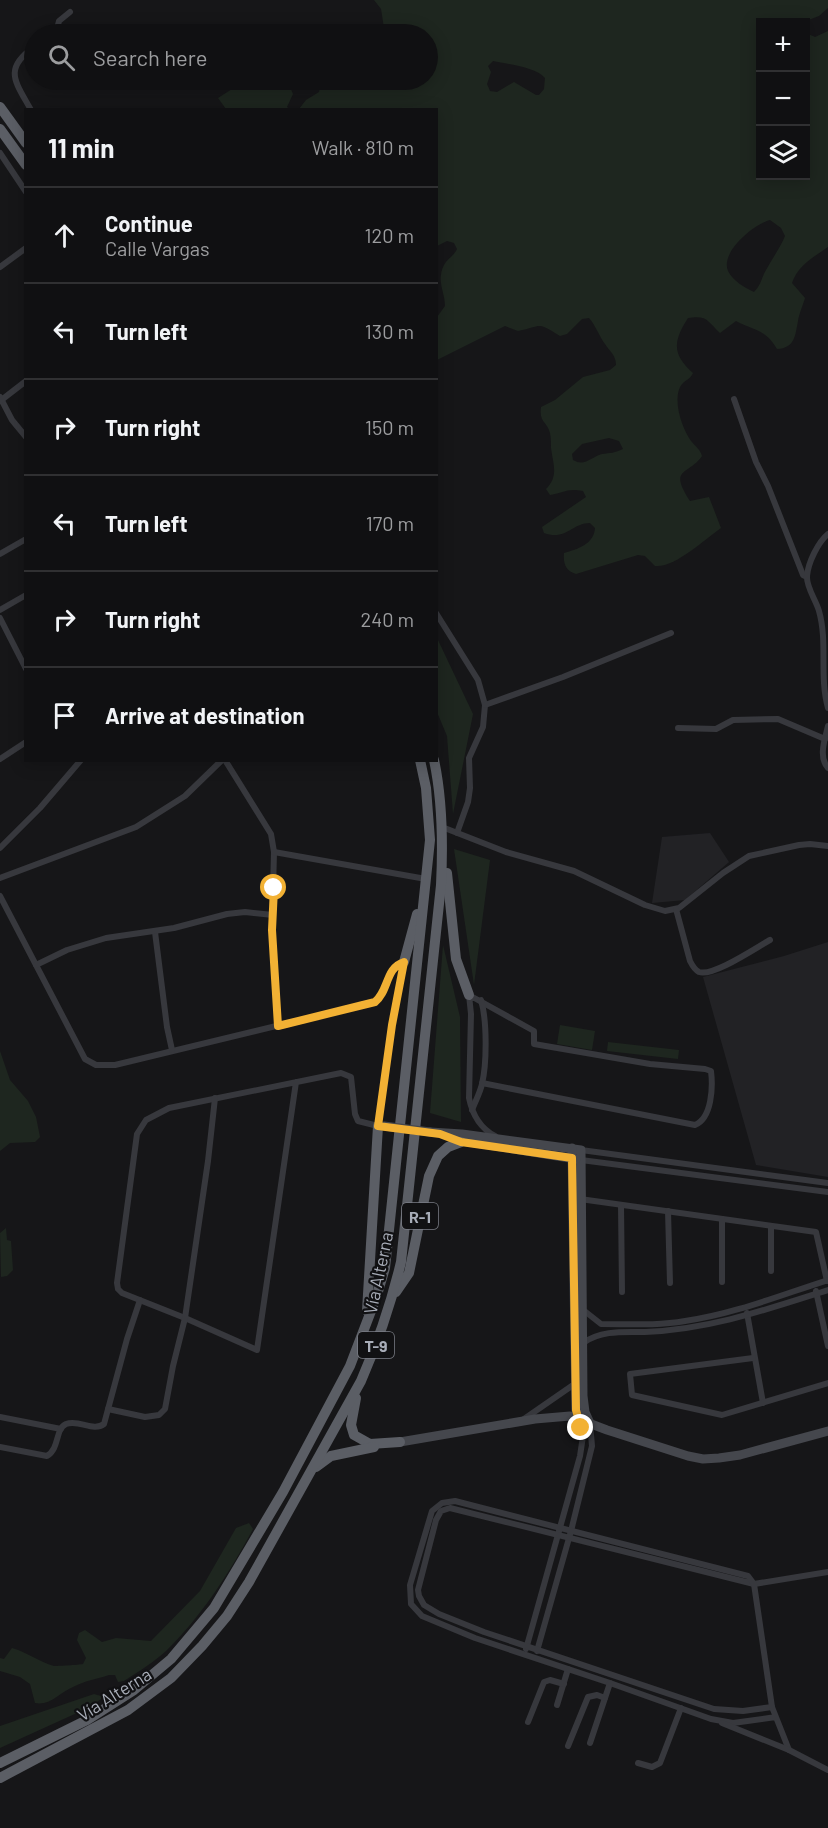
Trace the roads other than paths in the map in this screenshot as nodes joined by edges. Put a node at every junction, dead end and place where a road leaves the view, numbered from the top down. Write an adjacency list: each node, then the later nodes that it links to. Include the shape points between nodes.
1 (70, 12): 2 (street)
2 (58, 24)
3 (24, 56): 5 (street, via 13,71)
4 (0, 107): 7 (highway)
5 (30, 108)
6 (0, 129): 9 (highway)
7 (24, 140)
8 (0, 153): 10 (street)
9 (24, 162)
10 (24, 189)
11 (24, 249): 12 (street)
12 (0, 267)
13 (24, 382): 14 (street)
14 (1, 399): 16 (street)
15 (734, 399): 21 (street, via 802,575)
16 (24, 435)
17 (826, 536): 19 (street); 21 (street)
18 (24, 540): 20 (street)
19 (828, 546)
20 (0, 554)
21 (807, 577): 29 (street, via 822,627 822,676)
22 (24, 597): 23 (street)
23 (0, 610)
24 (438, 616): 28 (street, via 478,681)
25 (0, 618): 27 (street)
26 (670, 633): 28 (street)
27 (24, 665)
28 (485, 705): 42 (street, via 483,728 469,758 468,802)
29 (828, 708)
30 (828, 726): 32 (street)
31 (678, 728): 32 (street, via 716,729 734,720 778,719)
32 (825, 739): 40 (street, via 823,759)
33 (24, 743): 34 (street)
34 (0, 759)
35 (79, 762): 44 (street)
36 (222, 762): 46 (street, via 185,796 136,827)
37 (225, 762): 45 (street, via 271,834)
38 (420, 762): 47 (highway, Vía Alterna / T-9, via 429,818)
39 (434, 762): 41 (highway, Vía Alterna / T-9)
40 (828, 768)
41 (442, 831): 42 (street); 55 (highway, T-9, via 454,950); 84 (highway, Vía Alterna / T-9, via 441,885 404,1238)
42 (457, 833): 49 (street, via 574,871 654,909)
43 (828, 846): 49 (street, via 799,845 749,856)
44 (0, 848)
45 (274, 852): 47 (street); 50 (street)
46 (0, 878)
47 (426, 879): 53 (highway); 90 (highway, Vía Alterna / T-9, via 386,1258)
48 (0, 897): 54 (street)
49 (676, 909): 52 (street, via 690,961 700,972 729,963)
50 (273, 915): 51 (street, via 227,914); 57 (street)
51 (155, 932): 54 (street, via 95,941); 58 (street)
52 (770, 940)
53 (404, 962): 57 (street, via 392,970 375,1002); 63 (street, via 390,1036)
54 (36, 965): 58 (street, via 88,1061 116,1065)
55 (469, 996): 56 (street); 62 (street, T-9, via 468,1083)
56 (480, 1000): 60 (street, via 486,1015); 60 (street, via 534,1031 534,1044 650,1065 711,1071 705,1117 695,1125)
57 (278, 1026): 58 (street)
58 (172, 1050)
59 (296, 1082): 61 (street); 63 (street, via 348,1075 357,1118 364,1124); 88 (street, via 257,1350)
60 (482, 1083): 62 (street)
61 (215, 1098): 83 (street, via 169,1108 146,1120 138,1130 117,1286 122,1293); 88 (street)
62 (472, 1111): 65 (street, via 487,1132)
63 (381, 1126): 64 (main road, bridge); 90 (highway, T-9)
64 (440, 1134): 65 (main road); 66 (main road)
65 (501, 1139): 67 (main road)
66 (461, 1142): 67 (main road); 84 (highway, R-1, via 438,1156 429,1176 409,1273)
67 (577, 1154): 68 (street); 69 (street); 70 (main road)
68 (828, 1183)
69 (828, 1192)
70 (577, 1199): 71 (street); 86 (main road); 92 (main road)
71 (621, 1205): 72 (street); 81 (street)
72 (668, 1211): 73 (street); 78 (street)
73 (722, 1219): 74 (street); 77 (street)
74 (771, 1226): 75 (street); 76 (street, via 816,1232)
75 (771, 1271)
76 (827, 1281): 79 (street)
77 (722, 1282)
78 (670, 1283)
79 (814, 1285): 82 (street); 85 (street)
80 (828, 1290): 82 (street)
81 (622, 1292)
82 (816, 1294): 87 (street); 91 (street)
83 (140, 1300): 88 (street); 99 (street)
84 (391, 1300): 95 (highway, Vía Alterna / T-9)
85 (746, 1306): 87 (street); 89 (street, via 684,1322)
86 (582, 1309): 89 (street); 92 (main road)
87 (747, 1316): 92 (street, via 674,1331); 94 (street)
88 (185, 1318): 99 (street, via 164,1411 145,1417)
89 (601, 1324): 92 (street)
90 (365, 1328): 130 (highway, Vía Alterna / T-9, via 350,1366 283,1492 226,1590 202,1623 171,1659 134,1690 87,1720)
91 (826, 1330): 93 (street)
92 (580, 1332): 96 (main road); 103 (main road, via 584,1404)
93 (828, 1346)
94 (753, 1358): 98 (street); 98 (street, via 630,1374 632,1395 722,1415)
95 (361, 1381): 106 (highway, T-9, via 352,1412 354,1436 370,1444); 108 (highway, Vía Alterna / T-9)
96 (576, 1383): 101 (main road); 102 (street)
97 (828, 1383): 98 (street)
98 (763, 1403)
99 (108, 1409): 104 (street, via 102,1426 72,1423)
100 (0, 1417): 104 (street)
101 (578, 1418): 102 (main road, via 560,1416); 103 (main road); 109 (street, via 584,1441)
102 (521, 1422): 106 (main road)
103 (590, 1423): 105 (main road, via 703,1459 740,1455); 110 (street, via 592,1446)
104 (61, 1430): 107 (street, via 54,1450 47,1456)
105 (828, 1431)
106 (400, 1442): 108 (highway, via 332,1456)
107 (0, 1447)
108 (308, 1476): 133 (highway, Vía Alterna / T-9, via 238,1600 171,1678 128,1710)
109 (560, 1532): 110 (street); 113 (street); 113 (street, via 450,1508 441,1511 436,1520 419,1584 421,1601 439,1614); 115 (street, via 447,1501 432,1511 423,1540 410,1586 416,1611 475,1638)
110 (570, 1534): 112 (street); 114 (street)
111 (828, 1572): 112 (street)
112 (754, 1584): 122 (street)
113 (527, 1646): 114 (street); 115 (street)
114 (537, 1649): 116 (street); 122 (street, via 714,1709)
115 (524, 1654): 116 (street)
116 (534, 1657): 117 (street)
117 (568, 1669): 118 (street); 119 (street)
118 (610, 1683): 120 (street); 123 (street)
119 (564, 1684): 121 (street); 126 (street, via 544,1682)
120 (605, 1698): 127 (street); 128 (street, via 588,1697)
121 (557, 1705)
122 (772, 1707): 124 (street)
123 (681, 1708): 125 (street); 131 (street, via 660,1763 652,1767)
124 (776, 1717): 125 (street, via 733,1723); 129 (street)
125 (711, 1719): 129 (street)
126 (528, 1722)
127 (590, 1743)
128 (568, 1746)
129 (789, 1750): 132 (street)
130 (0, 1762)
131 (638, 1763)
132 (828, 1770)
133 (0, 1778)

